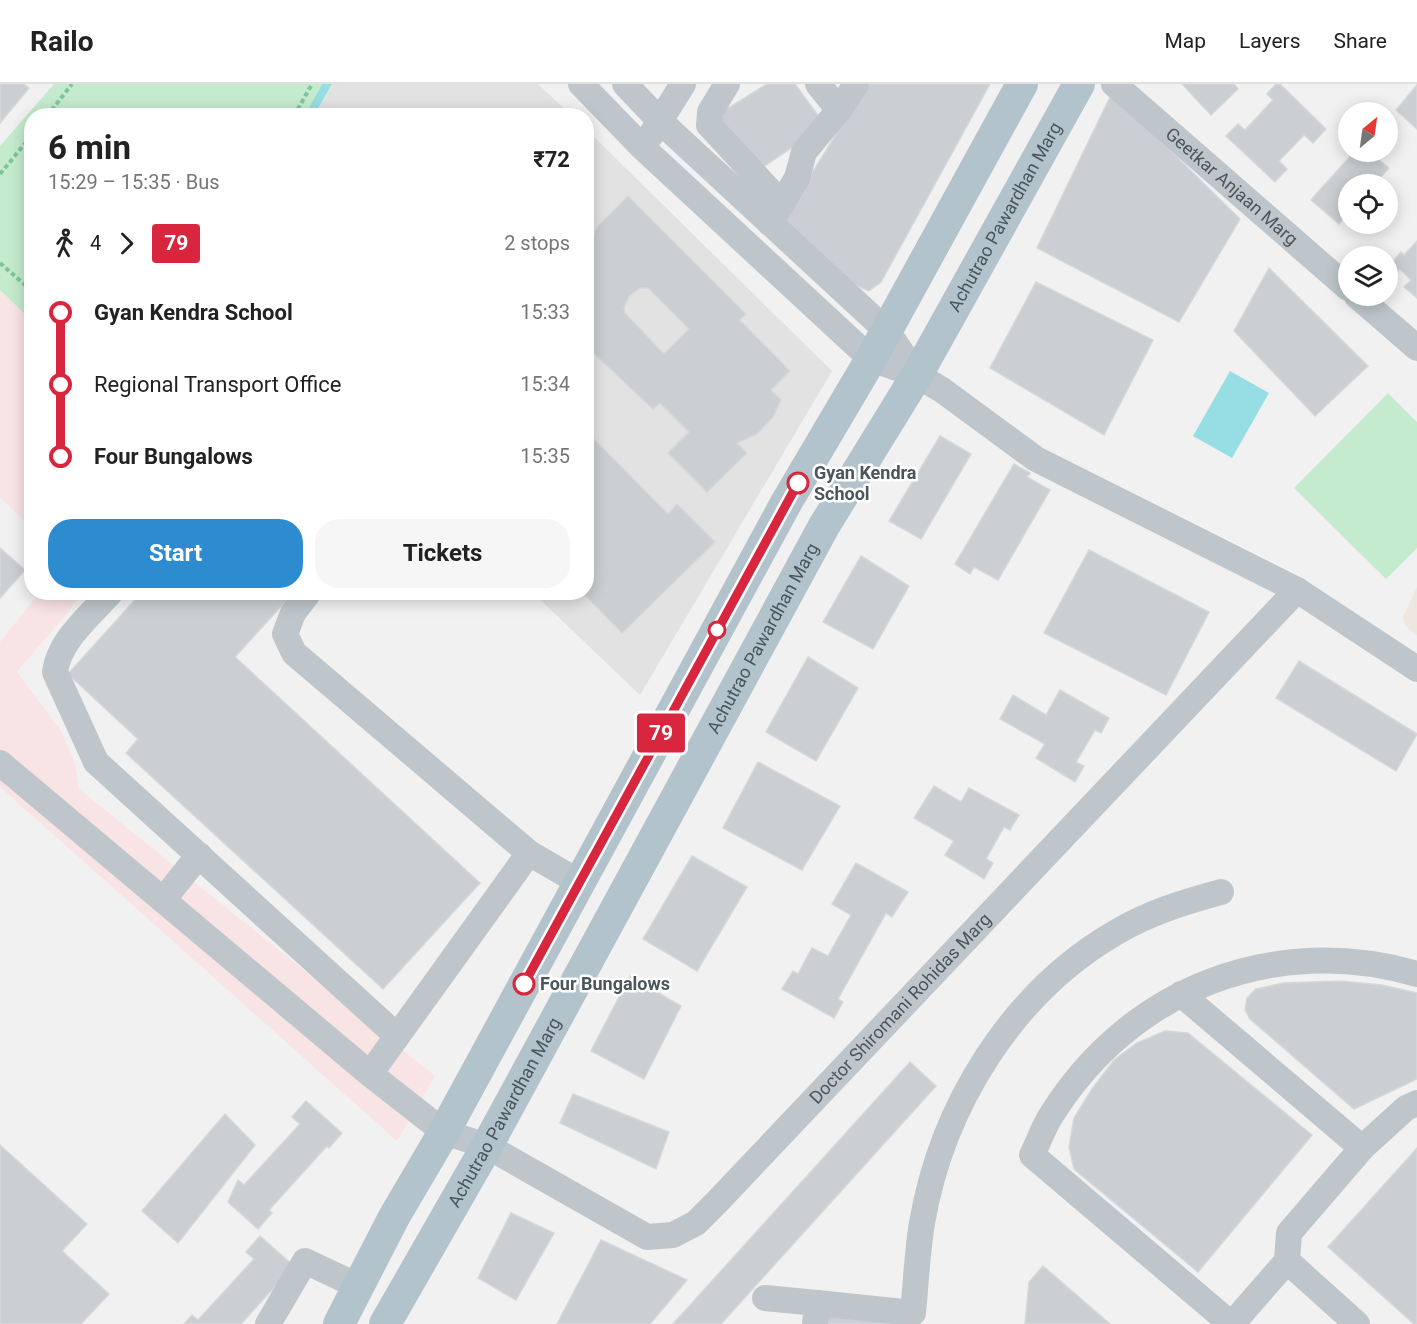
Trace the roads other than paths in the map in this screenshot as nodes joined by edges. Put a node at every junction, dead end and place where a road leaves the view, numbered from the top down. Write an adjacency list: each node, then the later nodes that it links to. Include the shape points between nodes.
1 (581, 84): 12 (street)
2 (625, 84): 11 (street)
3 (683, 84): 11 (street)
4 (727, 84): 13 (street, via 710,112 709,125)
5 (818, 84): 10 (street)
6 (856, 84): 10 (street)
7 (1022, 84): 16 (main road)
8 (1079, 84): 19 (main road, Achutrao Pawardhan Marg)
9 (1114, 84): 14 (street, Geetkar Anjaan Marg)
10 (839, 110): 13 (street, via 804,152 797,178)
11 (661, 122): 12 (street); 13 (street)
12 (642, 147): 18 (street)
13 (776, 213): 16 (street)
14 (1338, 279)
15 (1369, 306): 17 (street)
16 (887, 331): 18 (main road); 19 (street)
17 (1417, 348)
18 (871, 360): 19 (street); 27 (main road, via 786,503)
19 (917, 375): 20 (street, via 1036,459); 36 (main road, Achutrao Pawardhan Marg, via 824,526)
20 (1297, 590): 23 (street); 36 (street, Doctor Shiromani Rohidas Marg, via 696,1222 673,1235 647,1237)
21 (104, 600): 26 (street, via 63,646 55,672 96,762)
22 (303, 600): 25 (street, via 285,634 294,652)
23 (1417, 669)
24 (0, 763): 29 (street)
25 (529, 853): 27 (street); 32 (street)
26 (199, 855): 29 (street); 32 (street)
27 (579, 882): 35 (main road)
28 (1221, 892): 41 (street, via 1141,919 1078,957 1048,982 996,1042 962,1104 932,1182 922,1223 913,1313)
29 (163, 900): 33 (street)
30 (1417, 974): 31 (street, via 1342,960 1301,961 1251,968)
31 (1181, 994): 37 (street); 45 (street, via 1128,1027 1101,1052 1051,1115 1032,1155)
32 (397, 1036): 33 (street)
33 (370, 1074): 35 (street)
34 (1417, 1103): 37 (street, via 1406,1108)
35 (444, 1132): 36 (street, Doctor Shiromani Rohidas Marg); 39 (main road)
36 (487, 1146): 44 (main road, Achutrao Pawardhan Marg)
37 (1362, 1148): 38 (street, via 1289,1233)
38 (1287, 1261): 45 (street); 46 (street)
39 (358, 1286): 42 (street, via 305,1261); 43 (main road)
40 (765, 1298): 41 (street)
41 (816, 1314)
42 (268, 1324)
43 (339, 1324)
44 (385, 1324)
45 (1232, 1324)
46 (1357, 1324)

